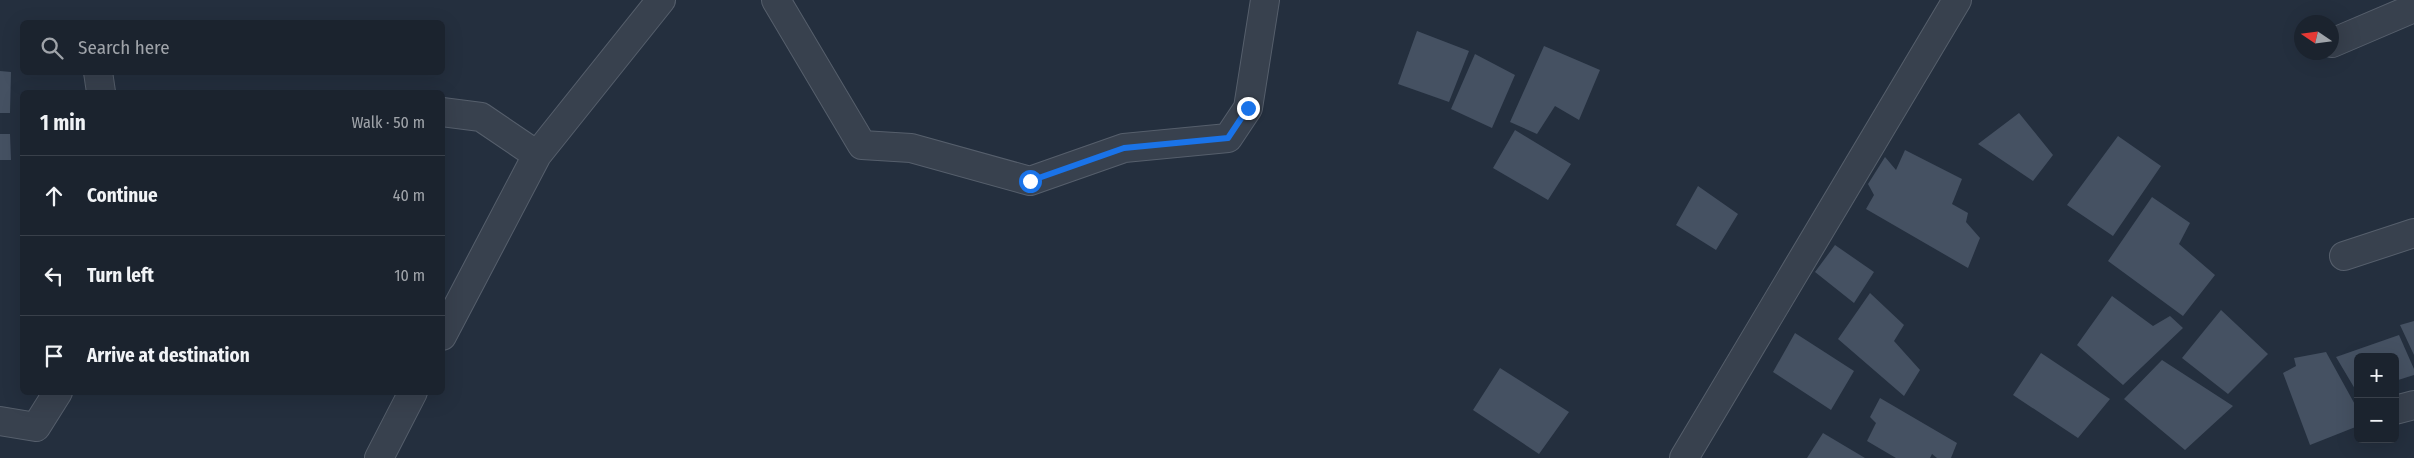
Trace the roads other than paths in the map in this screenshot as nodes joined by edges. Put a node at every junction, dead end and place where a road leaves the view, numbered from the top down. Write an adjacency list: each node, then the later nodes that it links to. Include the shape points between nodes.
1 (661, 0): 10 (street)
2 (776, 0): 3 (street, via 862,145 911,148 1030,181 1124,148 1228,138 1248,108)
3 (1265, 0)
4 (1958, 0): 20 (street)
5 (2414, 8): 6 (street)
6 (2339, 39)
7 (98, 75): 8 (street)
8 (101, 90)
9 (445, 112): 10 (street, via 481,117)
10 (537, 155): 13 (street)
11 (2414, 233): 12 (street)
12 (2344, 256)
13 (445, 330)
14 (56, 395): 18 (street, via 36,427)
15 (411, 395): 19 (street)
16 (2414, 405): 17 (street)
17 (2399, 409)
18 (0, 421)
19 (379, 458)
20 (1684, 458)

